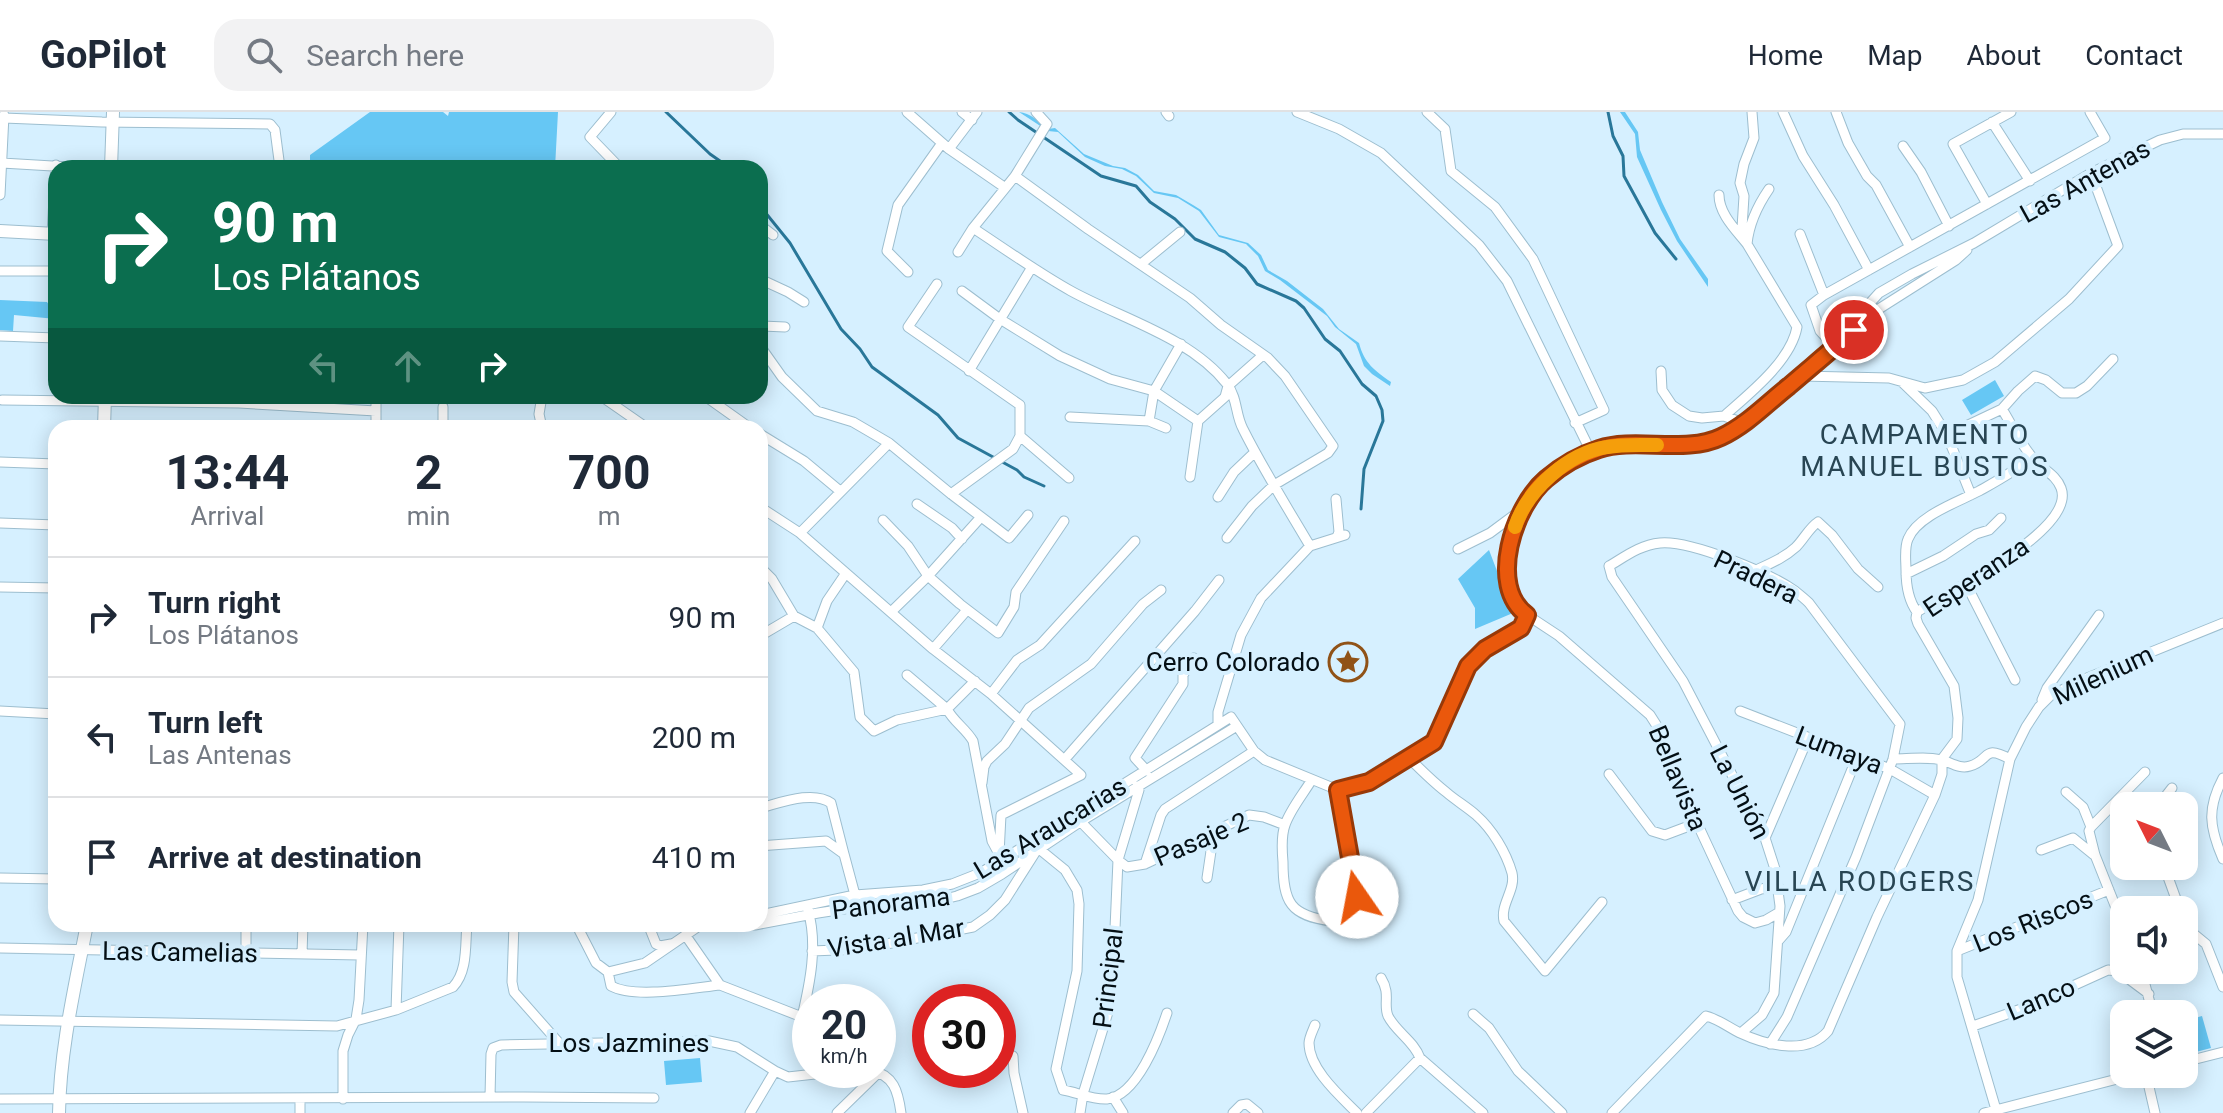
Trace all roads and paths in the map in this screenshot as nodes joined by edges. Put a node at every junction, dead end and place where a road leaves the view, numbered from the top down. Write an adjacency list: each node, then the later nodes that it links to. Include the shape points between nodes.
1 (611, 112): 21 (street, via 590,137)
2 (907, 112): 17 (street)
3 (962, 112): 13 (street)
4 (1036, 112): 25 (street, via 1047,124)
5 (1297, 112): 89 (street, via 1381,153 1479,245 1507,281)
6 (1427, 112): 89 (street, via 1445,129 1451,171 1495,207 1533,259 1604,410)
7 (1752, 112): 41 (street, via 1754,138 1740,183)
8 (1783, 112): 46 (street)
9 (1836, 112): 42 (street, via 1848,143)
10 (2011, 112): 15 (street)
11 (2090, 112): 26 (street, via 2105,138)
12 (4, 115): 14 (street); 22 (street)
13 (974, 116): 17 (street)
14 (113, 117): 19 (street); 20 (street, via 270,124)
15 (1992, 122): 26 (street); 31 (street, via 1953,144)
16 (2223, 134): 24 (street, Las Antenas, via 2160,140)
17 (946, 146): 27 (street); 49 (street, via 898,205 887,251)
18 (1903, 146): 32 (street)
19 (111, 160)
20 (279, 160)
21 (612, 160)
22 (2, 163): 23 (street); 29 (street)
23 (48, 165)
24 (2091, 173): 40 (street, Las Antenas); 69 (street, via 2118,246 2069,299 1995,362 1963,380 1925,388)
25 (1015, 176): 27 (street); 44 (street)
26 (2030, 181): 31 (street)
27 (1004, 187): 33 (street)
28 (1769, 189): 41 (street)
29 (0, 195)
30 (1719, 195): 41 (street, via 1719,204)
31 (1987, 204): 32 (street)
32 (1949, 226): 42 (street)
33 (973, 228): 43 (street); 45 (street)
34 (0, 231): 37 (street)
35 (768, 231): 39 (street)
36 (1180, 232): 44 (street)
37 (48, 234)
38 (1800, 234): 53 (street)
39 (773, 235)
40 (1974, 243): 61 (street, Las Antenas, via 1879,293); 65 (street, Las Antenas, via 1874,312)
41 (1747, 244): 81 (street, via 1797,327 1777,363)
42 (1910, 247): 46 (street)
43 (958, 252)
44 (1141, 264): 62 (street)
45 (1032, 267): 55 (street); 60 (street)
46 (1869, 270): 53 (street)
47 (0, 271): 48 (street)
48 (48, 271)
49 (908, 272)
50 (768, 283): 54 (street)
51 (937, 284): 66 (street, via 908,327)
52 (962, 291): 55 (street)
53 (1824, 295): 61 (street, via 1811,305 1820,331)
54 (804, 302)
55 (1000, 319): 66 (street); 71 (street, via 1060,356 1110,379)
56 (768, 326): 57 (street)
57 (785, 327)
58 (0, 336): 59 (street)
59 (48, 338)
60 (1181, 344): 70 (street); 71 (street)
61 (1832, 344): 65 (street, Las Antenas)
62 (1263, 355): 70 (street); 103 (street, via 1285,376 1333,446)
63 (768, 357): 95 (street, via 817,411 853,422)
64 (2113, 359): 79 (street, via 2076,393 2062,393 2035,376)
65 (1814, 365): 68 (street, Las Antenas)
66 (969, 371): 93 (street, via 1020,405)
67 (1661, 371): 81 (street, via 1662,390 1672,405 1689,416)
68 (1801, 376): 69 (street, via 1889,378); 90 (street, Las Antenas)
69 (1903, 383): 92 (street, via 1932,411)
70 (1228, 386): 88 (street, via 1225,397); 96 (street)
71 (1154, 391): 87 (street); 88 (street)
72 (2, 400): 73 (street)
73 (48, 400)
74 (256, 404): 80 (street)
75 (376, 404): 80 (street)
76 (612, 404): 85 (street)
77 (716, 404): 86 (street)
78 (443, 407): 84 (street)
79 (2002, 409): 92 (street); 98 (street, Esperanza)
80 (376, 411): 83 (street)
81 (1724, 416): 90 (street)
82 (1070, 417): 87 (street)
83 (376, 420)
84 (443, 420)
85 (636, 420)
86 (739, 420)
87 (1149, 421): 91 (street)
88 (1198, 421): 101 (street)
89 (1575, 423): 97 (street)
90 (1746, 424): 97 (street, Las Antenas, via 1717,439)
91 (1166, 428)
92 (1947, 435): 106 (street)
93 (1020, 436): 102 (street); 105 (street, via 1013,449)
94 (768, 439): 104 (street)
95 (889, 443): 104 (street); 105 (street)
96 (1255, 452): 103 (street); 107 (street)
97 (1591, 452): 110 (street, Las Antenas, via 1544,480)
98 (2032, 457): 106 (street); 132 (street, Esperanza, via 2061,485 2062,506 2043,532)
99 (0, 462): 100 (street)
100 (48, 464)
101 (1190, 477)
102 (1069, 478)
103 (1274, 485): 120 (street); 123 (street)
104 (840, 491): 119 (street)
105 (951, 494): 113 (street)
106 (1971, 495): 128 (street, via 1915,526 1907,541)
107 (1218, 497)
108 (1336, 499): 123 (street, via 1341,536)
109 (917, 504): 121 (street)
110 (1524, 508): 124 (street); 140 (street, Las Antenas, via 1507,564 1513,600)
111 (768, 512): 119 (street)
112 (1028, 515): 113 (street, via 1009,538)
113 (981, 517): 121 (street)
114 (2001, 518): 128 (street, via 1989,530)
115 (883, 520): 130 (street)
116 (1064, 521): 137 (street, via 1016,592 1014,607 998,633)
117 (0, 523): 118 (street)
118 (48, 525)
119 (800, 533): 127 (street)
120 (1227, 538)
121 (962, 539): 130 (street)
122 (1135, 541): 151 (street, via 1040,645 1017,660)
123 (1310, 546): 159 (street, via 1261,598 1241,635)
124 (1458, 549)
125 (1609, 566): 126 (street, Pradera, via 1642,546 1662,543 1685,544); 187 (street, La Unión, via 1683,681)
126 (1754, 571): 134 (street, via 1785,556 1818,522); 165 (street, Pradera, via 1809,603 1892,713 1900,724)
127 (846, 573): 138 (street); 144 (street)
128 (1906, 574): 139 (street)
129 (768, 575): 142 (street)
130 (928, 576): 137 (street); 138 (street)
131 (1219, 580): 164 (street)
132 (1966, 584): 139 (street, Esperanza); 149 (street)
133 (0, 587): 135 (street)
134 (1878, 587)
135 (48, 588)
136 (1161, 590): 157 (street, via 1091,664 1029,708)
137 (967, 610): 146 (street)
138 (891, 612): 146 (street)
139 (1917, 612): 166 (street, Esperanza, via 1918,624 1954,686 1957,739)
140 (1527, 615): 163 (street, via 1521,628 1468,666 1434,742); 183 (street, Bellavista, via 1650,715)
141 (2099, 615): 152 (street)
142 (794, 616): 144 (street); 145 (street)
143 (2222, 627): 152 (street, Milenium, via 2082,680)
144 (817, 628): 153 (street, via 854,672 860,717 874,731)
145 (768, 631)
146 (933, 649): 150 (street)
147 (1194, 658): 169 (street, via 1135,758)
148 (907, 675): 153 (street)
149 (2015, 680)
150 (975, 681): 151 (street); 153 (street)
151 (991, 694): 157 (street)
152 (2039, 707): 167 (street, Milenium)
153 (947, 709): 174 (street, via 973,741)
154 (0, 711): 156 (street)
155 (1740, 711): 160 (street, Lumaya)
156 (48, 714)
157 (1021, 720): 164 (street); 174 (street, via 987,761)
158 (1234, 722): 159 (street, Las Araucarias); 161 (street); 175 (street, Panorama)
159 (1218, 724): 169 (street, Las Araucarias)
160 (1808, 738): 162 (street, Lumaya); 187 (street)
161 (1254, 751): 173 (street); 196 (street, via 1165,809)
162 (1857, 757): 168 (street, Lumaya); 223 (street)
163 (1409, 758): 177 (street, via 1369,782); 205 (street, via 1492,833 1513,879 1504,921 1545,971)
164 (1065, 759): 193 (street, via 1081,775 1001,815)
165 (1893, 759): 166 (street); 168 (street, Pradera)
166 (1942, 759): 167 (street, via 1961,767 1993,752); 180 (street, Esperanza)
167 (2010, 759): 228 (street, Milenium, via 1978,900)
168 (1890, 769): 180 (street, Lumaya); 249 (street, Pradera, via 1787,1017)
169 (1147, 771): 182 (street, Las Araucarias)
170 (2145, 772): 185 (street)
171 (1609, 774): 183 (street, via 1652,831 1665,835)
172 (2223, 778): 194 (street, via 2212,805 2214,839)
173 (1311, 781): 177 (street); 184 (street)
174 (982, 783): 193 (street)
175 (1137, 786): 182 (street, Panorama); 195 (street, Principal)
176 (2172, 788): 179 (street)
177 (1338, 790): 184 (street, via 1363,922 1319,920 1299,912 1288,900 1283,888)
178 (2066, 792): 185 (street, via 2083,807)
179 (2169, 792)
180 (1935, 795): 249 (street, Esperanza, via 1828,1031 1808,1044)
181 (768, 806): 191 (street, via 806,798 831,803)
182 (1077, 818): 189 (street, Panorama); 193 (street, Las Araucarias); 195 (street)
183 (1697, 823): 204 (street, Bellavista)
184 (1285, 825): 186 (street, Pasaje 2, via 1249,815)
185 (2091, 827): 192 (street)
186 (1204, 837): 196 (street, Pasaje 2); 198 (street, via 1211,851)
187 (1765, 838): 200 (street, La Unión)
188 (768, 845): 191 (street, via 826,841)
189 (1038, 848): 209 (street, Panorama, via 1002,874 957,896); 227 (street, Vista al Mar, via 1005,900 973,927 861,949); 260 (street, via 1065,870 1077,890 1077,971 1056,1069 1063,1090)
190 (2041, 850): 192 (street, via 2073,838)
191 (844, 854): 202 (street)
192 (2095, 855): 201 (street)
193 (1000, 857): 202 (street, Las Araucarias, via 980,873 952,884)
194 (2223, 859)
195 (1118, 860): 196 (street, Pasaje 2, via 1127,867); 260 (street, Principal, via 1109,1009)
196 (1145, 864)
197 (0, 878): 199 (street)
198 (1207, 878)
199 (48, 879)
200 (1778, 886): 204 (street); 208 (street, La Unión)
201 (2109, 890): 203 (street); 228 (street, Los Riscos)
202 (855, 895): 206 (street, Las Araucarias)
203 (2111, 896)
204 (1732, 900): 208 (street, Bellavista, via 1749,922)
205 (1602, 902)
206 (806, 905): 207 (street, Las Araucarias); 209 (street)
207 (768, 913)
208 (1778, 913): 223 (street, La Unión)
209 (810, 916): 210 (street, Panorama); 227 (street)
210 (768, 923)
211 (85, 932): 226 (street)
212 (246, 932): 229 (street)
213 (303, 932): 230 (street)
214 (362, 932): 231 (street)
215 (399, 932): 239 (street)
216 (466, 932): 239 (street, via 460,980)
217 (514, 932): 248 (street, via 514,992)
218 (580, 932): 232 (street, via 596,963)
219 (651, 932): 224 (street, via 656,944)
220 (691, 932): 221 (street, Panorama)
221 (686, 936): 224 (street, Panorama); 235 (street)
222 (2198, 937): 236 (street)
223 (1779, 940): 247 (street, La Unión, via 1770,1004)
224 (674, 944): 232 (street, Panorama, via 645,963)
225 (0, 948): 226 (street, Las Camelias)
226 (82, 950): 229 (street, Las Camelias); 244 (street)
227 (812, 951): 235 (street, via 802,1017)
228 (1957, 951): 246 (street, via 1957,977)
229 (246, 954): 230 (street, Las Camelias)
230 (302, 954): 231 (street, Las Camelias)
231 (360, 955): 242 (street)
232 (608, 972): 235 (street, via 611,986 619,990)
233 (1381, 978): 251 (street, via 1387,987 1388,1015)
234 (2146, 984): 237 (street)
235 (720, 985)
236 (2223, 987)
237 (2149, 994): 238 (street); 246 (street, Lanco, via 2118,971 2108,970)
238 (2150, 1000)
239 (396, 1010): 242 (street)
240 (1167, 1013): 262 (street, via 1146,1064)
241 (1473, 1014): 282 (street, via 1518,1071)
242 (356, 1019): 244 (street, via 337,1026); 266 (street, via 343,1051)
243 (0, 1020): 244 (street)
244 (69, 1021): 267 (street)
245 (1315, 1025): 279 (street, via 1308,1043 1314,1061)
246 (1973, 1026): 268 (street)
247 (1741, 1033): 249 (street); 283 (street, via 1706,1016)
248 (559, 1043): 253 (street, Los Jazmines, via 709,1041 737,1047); 261 (street, Los Jazmines, via 493,1048)
249 (1770, 1044)
250 (2223, 1052): 252 (street)
251 (1420, 1058): 280 (street); 281 (street)
252 (2198, 1058)
253 (775, 1071): 254 (street, Los Jazmines); 271 (street)
254 (792, 1077)
255 (2110, 1081): 268 (street)
256 (1016, 1082): 274 (street)
257 (860, 1088): 272 (street)
258 (896, 1088): 273 (street)
259 (2149, 1088): 285 (street)
260 (1083, 1094): 262 (street); 275 (street, Principal)
261 (490, 1097): 263 (street); 266 (street)
262 (1113, 1097): 276 (street)
263 (654, 1098)
264 (0, 1099): 267 (street)
265 (305, 1099): 266 (street); 267 (street); 269 (street); 270 (street)
266 (343, 1099)
267 (59, 1106)
268 (1997, 1111): 284 (street)
269 (300, 1113)
270 (310, 1113)
271 (750, 1113)
272 (837, 1113)
273 (901, 1113)
274 (1023, 1113)
275 (1080, 1113)
276 (1123, 1113)
277 (1233, 1113): 278 (street, via 1247,1104)
278 (1258, 1113)
279 (1357, 1113)
280 (1366, 1113)
281 (1483, 1113)
282 (1562, 1113)
283 (1612, 1113)
284 (1984, 1113)
285 (2155, 1113)

